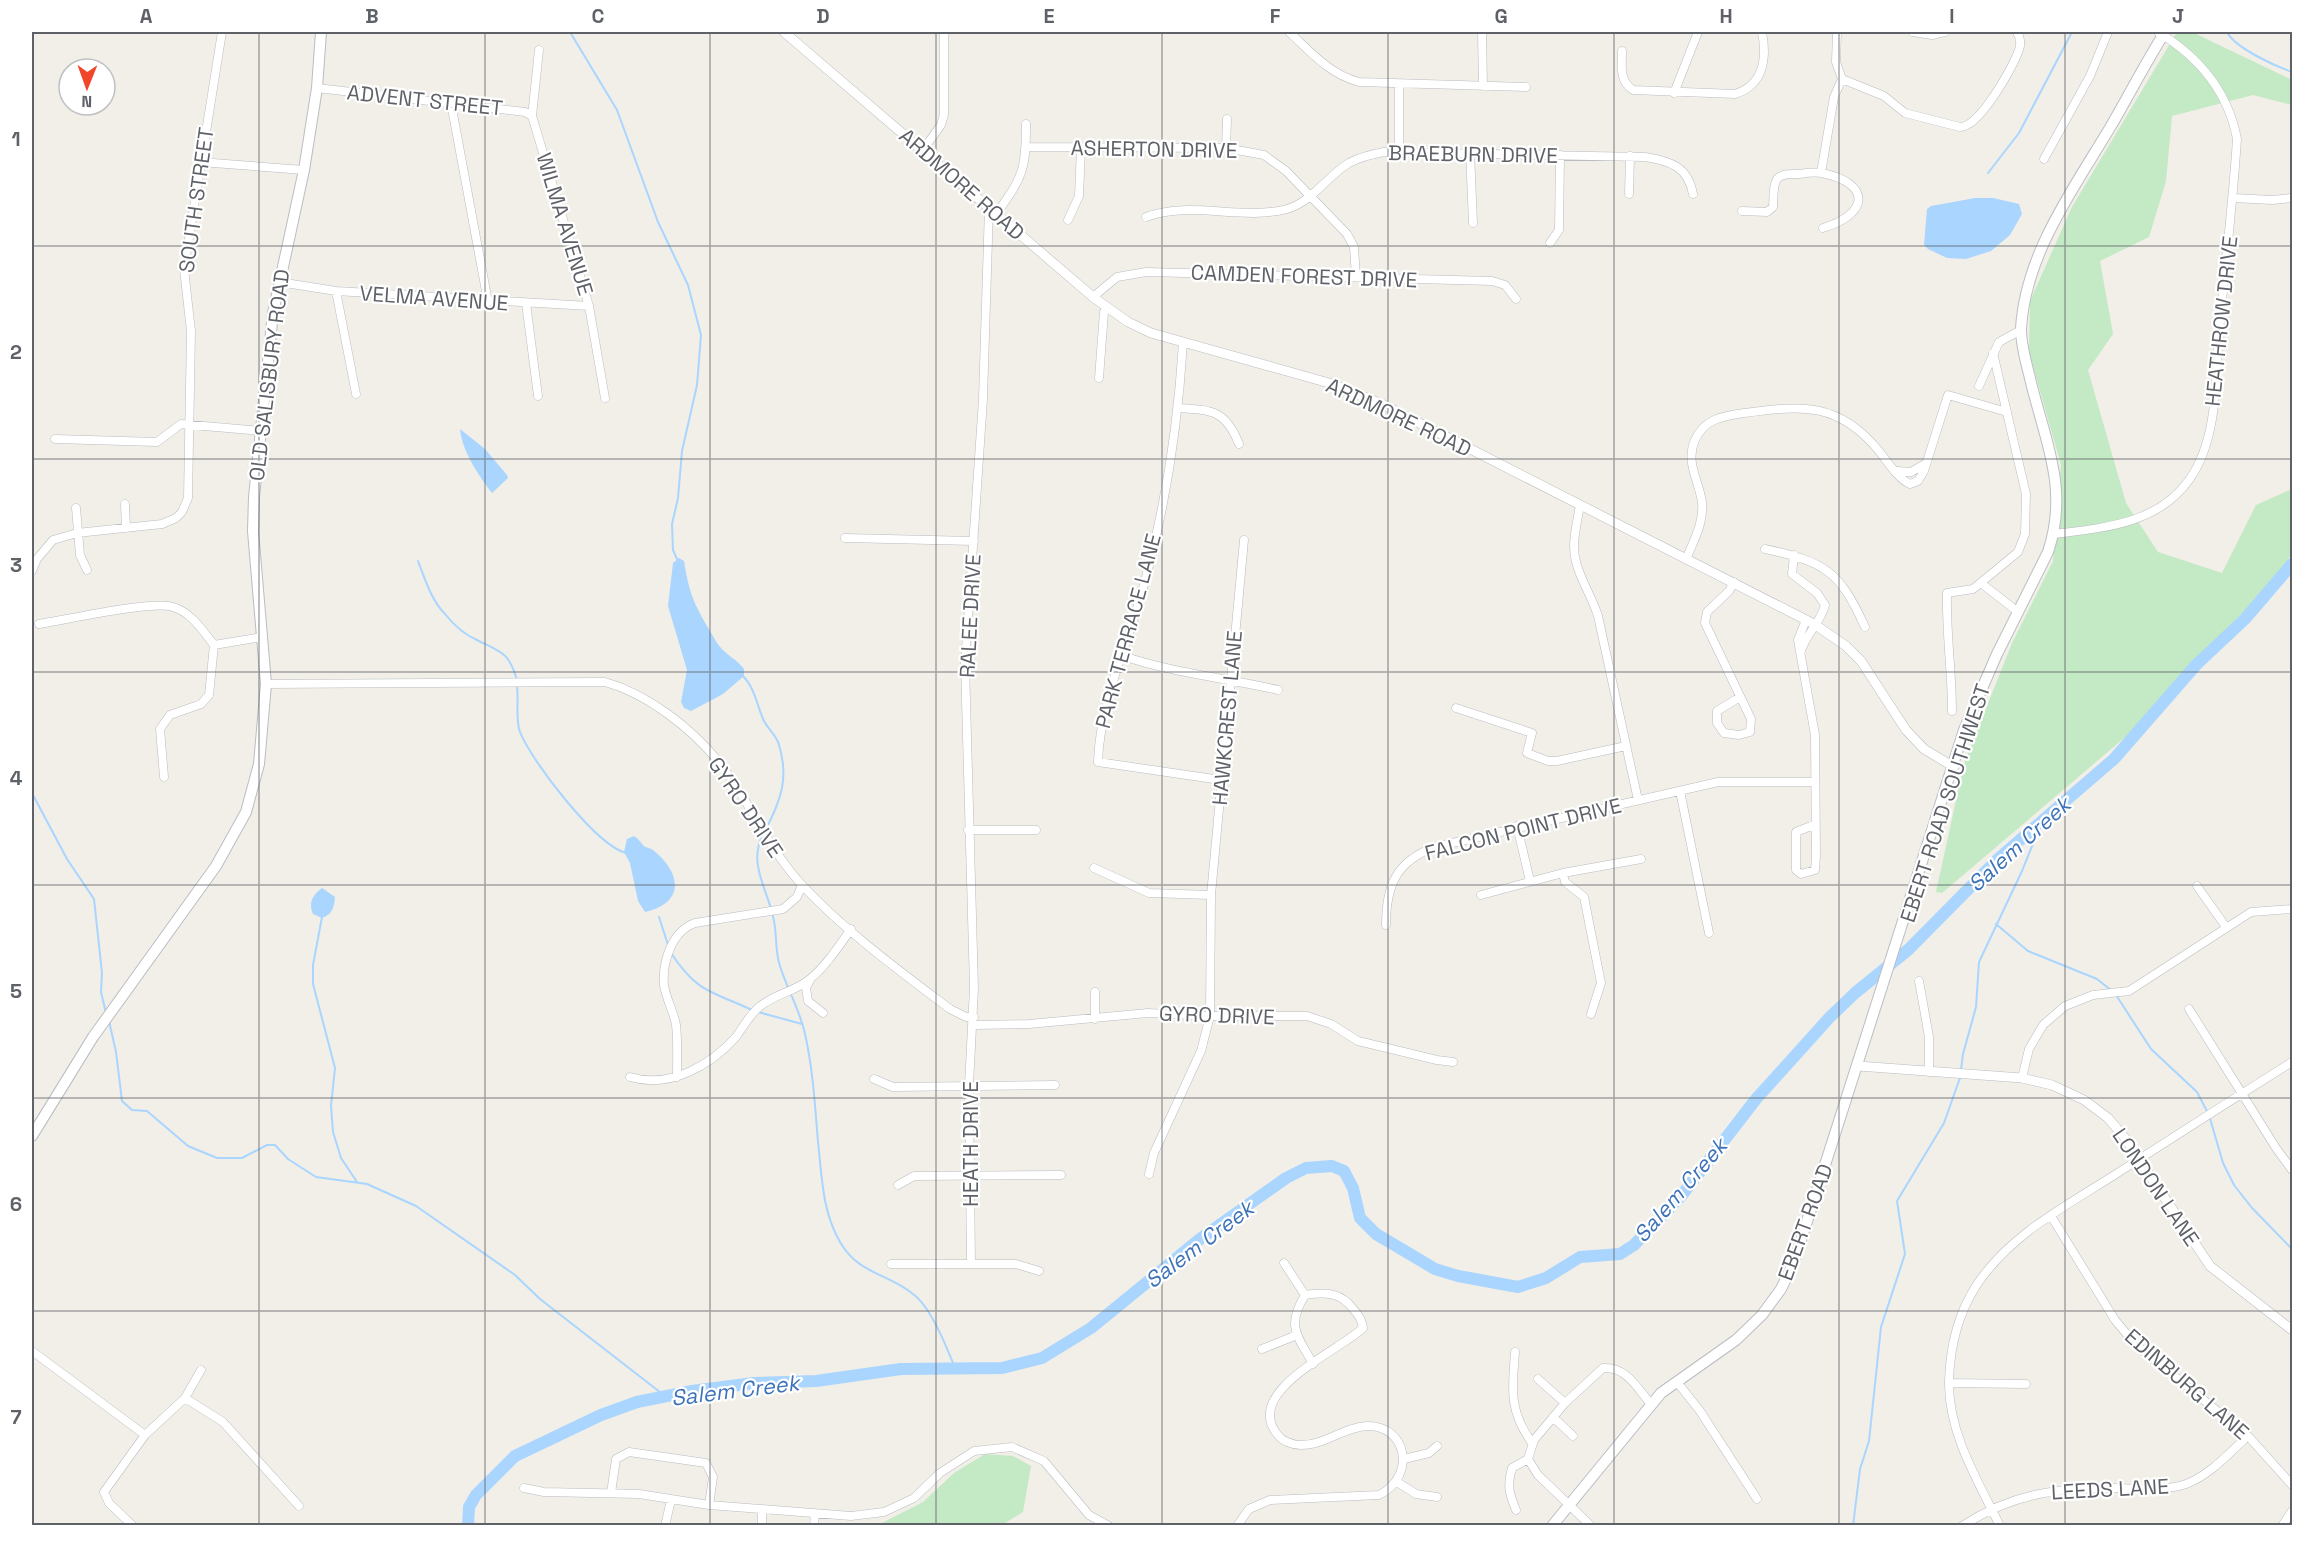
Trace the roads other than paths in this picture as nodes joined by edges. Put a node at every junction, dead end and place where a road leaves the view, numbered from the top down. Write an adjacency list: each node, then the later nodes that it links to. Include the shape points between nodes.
1 (222, 32): 36 (street, SOUTH STREET)
2 (321, 32): 21 (main road, OLD SALISBURY ROAD)
3 (784, 32): 30 (street, ARDMORE ROAD)
4 (944, 32): 30 (street, via 944,116)
5 (1289, 32): 18 (street, via 1342,78)
6 (1482, 32): 19 (street)
7 (1698, 32): 22 (street)
8 (1761, 32): 22 (street, via 1765,49 1763,67 1746,91 1723,95)
9 (1837, 32): 17 (street, via 1836,62)
10 (1913, 32): 11 (street)
11 (1945, 32)
12 (2017, 32): 17 (street, via 2020,46 2007,73 1980,116 1966,127 1905,113 1884,96)
13 (2108, 32): 35 (street, via 2090,76)
14 (2162, 33): 42 (street, HEATHROW DRIVE, via 2209,74 2226,102 2237,139); 60 (main road, EBERT ROAD SOUTHWEST, via 2045,241 2030,279)
15 (539, 50): 24 (street, WILMA AVENUE)
16 (1622, 51): 22 (street, via 1627,86 1633,90)
17 (1842, 79): 38 (street, via 1834,98)
18 (1399, 84): 19 (street); 31 (street)
19 (1483, 86): 20 (street)
20 (1526, 87)
21 (317, 88): 23 (street, ADVENT STREET); 37 (main road, OLD SALISBURY ROAD)
22 (1674, 93)
23 (451, 103): 24 (street, ADVENT STREET); 56 (street)
24 (532, 116): 58 (street, WILMA AVENUE)
25 (1227, 119): 29 (street)
26 (1026, 124): 27 (street)
27 (1026, 147): 28 (street, ASHERTON DRIVE); 44 (street, via 1020,182)
28 (1081, 148): 29 (street, ASHERTON DRIVE); 47 (street, via 1078,196)
29 (1226, 148): 41 (street, ASHERTON DRIVE, via 1264,154)
30 (922, 150): 44 (street, ARDMORE ROAD)
31 (1399, 152): 32 (street, BRAEBURN DRIVE); 41 (street, BRAEBURN DRIVE, via 1378,153 1350,162)
32 (1470, 152): 33 (street, BRAEBURN DRIVE); 48 (street)
33 (1560, 155): 34 (street, BRAEBURN DRIVE); 50 (street, via 1559,230)
34 (1630, 156): 39 (street); 40 (street, BRAEBURN DRIVE, via 1661,160 1678,168 1690,179)
35 (2044, 159)
36 (200, 162): 37 (street); 70 (street, SOUTH STREET, via 184,269 191,331)
37 (304, 170): 52 (main road, OLD SALISBURY ROAD)
38 (1821, 173): 45 (street, via 1784,174 1774,187 1773,207 1767,212); 49 (street, via 1850,183 1858,197 1851,216)
39 (1629, 194)
40 (1693, 194)
41 (1310, 196): 46 (street, BRAEBURN DRIVE, via 1291,208 1270,213 1166,210); 51 (street, ASHERTON DRIVE, via 1347,234 1354,247)
42 (2233, 198): 43 (street); 79 (street, HEATHROW DRIVE, via 2209,432 2189,480 2172,498 2128,523)
43 (2292, 198)
44 (992, 211): 54 (street, ARDMORE ROAD); 82 (street, RALEE DRIVE)
45 (1742, 211)
46 (1146, 217)
47 (1068, 220)
48 (1473, 223)
49 (1823, 228)
50 (1550, 243)
51 (1356, 277): 54 (street, CAMDEN FOREST DRIVE, via 1136,272 1107,283); 55 (street, CAMDEN FOREST DRIVE, via 1492,281 1505,285)
52 (279, 282): 53 (street, VELMA AVENUE); 71 (main road, OLD SALISBURY ROAD)
53 (336, 291): 56 (street, VELMA AVENUE); 65 (street)
54 (1093, 297): 59 (street, ARDMORE ROAD)
55 (1516, 299)
56 (488, 302): 57 (street, VELMA AVENUE)
57 (526, 303): 58 (street, VELMA AVENUE); 66 (street)
58 (590, 306): 67 (street, WILMA AVENUE)
59 (1108, 308): 61 (street, ARDMORE ROAD, via 1151,333); 63 (street, via 1104,312)
60 (2021, 330): 62 (street, via 2004,338); 79 (main road, EBERT ROAD SOUTHWEST, via 2056,478)
61 (1183, 343): 68 (street, PARK TERRACE LANE); 75 (street, ARDMORE ROAD, via 1329,383 1382,404)
62 (1993, 353): 64 (street); 69 (street)
63 (1099, 378)
64 (1979, 386)
65 (356, 394)
66 (538, 396)
67 (605, 398)
68 (1179, 408): 73 (street, via 1215,413 1231,423); 96 (street, PARK TERRACE LANE, via 1146,579)
69 (2007, 412): 85 (street, via 1948,395 1932,451 1925,464 1911,472 1895,471 1865,434 1828,411 1778,408 1722,416 1703,428 1695,440 1693,469 1702,518); 89 (street, via 2026,494 2025,534 2018,552)
70 (190, 424): 71 (street); 72 (street, via 181,424 157,442); 77 (street, SOUTH STREET, via 188,498 182,512 162,524)
71 (262, 431): 94 (main road, OLD SALISBURY ROAD, via 253,531)
72 (55, 439)
73 (1239, 444)
74 (124, 504): 77 (street)
75 (1580, 505): 85 (street, ARDMORE ROAD); 103 (street, via 1574,539 1576,561 1598,616)
76 (76, 508): 78 (street)
77 (126, 528): 78 (street)
78 (77, 533): 86 (street); 87 (street, via 46,546)
79 (2054, 534): 90 (main road, EBERT ROAD SOUTHWEST)
80 (845, 538): 82 (street)
81 (1244, 540): 97 (street, HAWKCREST LANE)
82 (974, 541): 112 (street, RALEE DRIVE, via 965,664)
83 (1765, 549): 84 (street)
84 (1794, 555): 91 (street, via 1792,574 1817,593 1825,605 1823,615); 93 (street, via 1814,561 1839,581)
85 (1686, 559): 88 (street, ARDMORE ROAD)
86 (87, 570)
87 (32, 572)
88 (1734, 582): 91 (street, ARDMORE ROAD); 100 (street, via 1707,612 1705,623)
89 (1981, 583): 90 (street); 102 (street, via 1973,589 1947,593)
90 (2018, 612): 104 (main road, EBERT ROAD SOUTHWEST, via 1977,696)
91 (1810, 622): 104 (street, ARDMORE ROAD, via 1861,661 1906,730 1924,749); 107 (street, via 1798,640 1815,735)
92 (39, 624): 95 (street, via 140,607 173,606 193,619)
93 (1865, 627)
94 (262, 637): 95 (street); 98 (main road, OLD SALISBURY ROAD)
95 (214, 645): 105 (street, via 209,695 201,704 170,715 160,729)
96 (1123, 656): 97 (street, via 1155,667); 106 (street, PARK TERRACE LANE, via 1102,717 1098,762)
97 (1230, 679): 99 (street); 106 (street, HAWKCREST LANE)
98 (266, 684): 118 (street, GYRO DRIVE, via 605,682 628,688 678,724 720,763 775,852); 148 (main road, OLD SALISBURY ROAD, via 254,789 234,837 93,1037)
99 (1278, 690)
100 (1740, 696): 100 (street, via 1751,719 1750,732 1724,733 1717,723 1717,711)
101 (1456, 708): 103 (street, via 1532,733 1527,753 1548,761)
102 (1952, 711)
103 (1626, 746): 109 (street)
104 (1954, 766): 127 (main road, EBERT ROAD SOUTHWEST)
105 (164, 777)
106 (1221, 780): 120 (street, HAWKCREST LANE)
107 (1815, 782): 108 (street, FALCON POINT DRIVE, via 1738,781); 110 (street)
108 (1680, 791): 109 (street, FALCON POINT DRIVE); 126 (street)
109 (1638, 800): 111 (street, FALCON POINT DRIVE)
110 (1816, 824): 110 (street, via 1815,870 1801,874 1796,870 1796,832)
111 (1517, 826): 117 (street); 123 (street, FALCON POINT DRIVE, via 1420,853 1407,862 1392,882 1386,902)
112 (968, 830): 113 (street); 136 (street, RALEE DRIVE)
113 (1036, 830)
114 (1641, 859): 116 (street)
115 (1094, 868): 120 (street, via 1149,892)
116 (1563, 873): 117 (street); 133 (street, via 1565,882 1584,897 1601,983)
117 (1530, 881): 121 (street)
118 (802, 885): 125 (street, GYRO DRIVE); 142 (street, via 797,897 783,909 696,923 676,936 666,961 664,984 675,1023)
119 (2197, 886): 124 (street)
120 (1211, 895): 134 (street, HAWKCREST LANE)
121 (1481, 895)
122 (2292, 909): 124 (street, via 2251,912)
123 (1386, 925)
124 (2226, 927): 143 (street, via 2129,991 2093,995 2065,1006 2043,1025 2029,1049)
125 (851, 929): 128 (street); 136 (street, GYRO DRIVE, via 950,1009)
126 (1709, 933)
127 (1898, 942): 139 (main road, EBERT ROAD)
128 (810, 980): 132 (street, via 806,988 808,1001); 142 (street, via 759,1007 711,1060)
129 (1919, 981): 140 (street, via 1929,1036)
130 (1095, 992): 135 (street)
131 (2189, 1009): 147 (street)
132 (823, 1013)
133 (1591, 1014)
134 (1210, 1016): 135 (street, GYRO DRIVE, via 1148,1012); 137 (street, GYRO DRIVE, via 1307,1017 1331,1024 1358,1041); 152 (street, HAWKCREST LANE, via 1201,1051 1154,1153)
135 (1095, 1019): 136 (street, GYRO DRIVE)
136 (974, 1021): 145 (street, HEATH DRIVE)
137 (1453, 1062)
138 (2292, 1062): 147 (street)
139 (1858, 1066): 140 (street, LONDON LANE); 169 (main road, EBERT ROAD, via 1811,1214 1781,1289 1736,1340)
140 (1929, 1072): 143 (street, LONDON LANE)
141 (630, 1077): 142 (street, via 659,1081)
142 (677, 1077)
143 (2022, 1078): 149 (street, LONDON LANE, via 2052,1085 2084,1100 2117,1127)
144 (874, 1079): 145 (street, via 893,1087)
145 (969, 1085): 146 (street); 151 (street, HEATH DRIVE)
146 (1055, 1085)
147 (2243, 1093): 149 (street); 150 (street)
148 (32, 1136)
149 (2139, 1159): 155 (street); 161 (street, LONDON LANE, via 2210,1266)
150 (2292, 1170)
151 (968, 1174): 153 (street); 154 (street, via 914,1176); 158 (street, HEATH DRIVE)
152 (1149, 1174)
153 (1061, 1175)
154 (898, 1185)
155 (2051, 1216): 170 (street, via 2017,1239 1976,1287 1962,1312); 178 (street, EDINBURG LANE, via 2115,1320 2135,1344)
156 (1284, 1263): 160 (street)
157 (891, 1264): 158 (street)
158 (971, 1264): 159 (street, via 1016,1264)
159 (1039, 1271)
160 (1305, 1295): 162 (street, via 1294,1318); 166 (street, via 1333,1294 1347,1299 1363,1328)
161 (2292, 1330)
162 (1297, 1335): 163 (street); 166 (street)
163 (1262, 1348)
164 (32, 1351): 176 (street)
165 (1515, 1352): 179 (street, via 1511,1395 1516,1416)
166 (1313, 1364): 181 (street, via 1277,1392 1270,1413 1277,1435 1299,1445 1327,1440 1357,1427 1382,1428 1394,1437)
167 (201, 1370): 172 (street)
168 (1538, 1379): 173 (street)
169 (1677, 1382): 174 (main road, EBERT ROAD); 188 (street)
170 (1949, 1383): 171 (street); 193 (street, via 1956,1428)
171 (2026, 1384)
172 (185, 1398): 176 (street); 192 (street, via 223,1422)
173 (1564, 1403): 174 (street, via 1599,1369 1611,1367 1624,1372); 175 (street)
174 (1651, 1404): 190 (main road, EBERT ROAD)
175 (1553, 1417): 177 (street); 179 (street)
176 (145, 1436): 198 (street, via 104,1492 109,1503)
177 (1573, 1436)
178 (2248, 1436): 184 (street, EDINBURG LANE); 193 (street, LEEDS LANE, via 2205,1474 2175,1487 2045,1492)
179 (1532, 1443): 182 (street)
180 (1437, 1446): 181 (street, via 1429,1453)
181 (1404, 1459): 183 (street)
182 (1528, 1459): 190 (street, via 1538,1475); 195 (street, via 1512,1468 1508,1483)
183 (1397, 1482): 187 (street, via 1416,1494); 203 (street, via 1379,1495 1270,1500 1250,1509)
184 (2292, 1485)
185 (524, 1488): 186 (street)
186 (611, 1493): 189 (street); 191 (street, via 616,1459 629,1452 706,1463 713,1477)
187 (1437, 1497)
188 (1757, 1499)
189 (671, 1500): 191 (street); 199 (street)
190 (1570, 1504): 204 (main road, EBERT ROAD); 205 (street)
191 (709, 1505): 194 (street)
192 (299, 1506)
193 (1991, 1508): 206 (street, LEEDS LANE); 207 (street)
194 (762, 1510): 197 (street); 200 (street)
195 (1516, 1510)
196 (2292, 1511): 208 (street)
197 (815, 1514): 201 (street); 202 (street, via 851,1516 884,1512 914,1498 940,1473 974,1450 1012,1447 1044,1461 1089,1515)
198 (133, 1526)
199 (665, 1526)
200 (762, 1526)
201 (814, 1526)
202 (1108, 1526)
203 (1237, 1526)
204 (1552, 1526)
205 (1591, 1526)
206 (1962, 1526)
207 (2000, 1526)
208 (2282, 1526)

